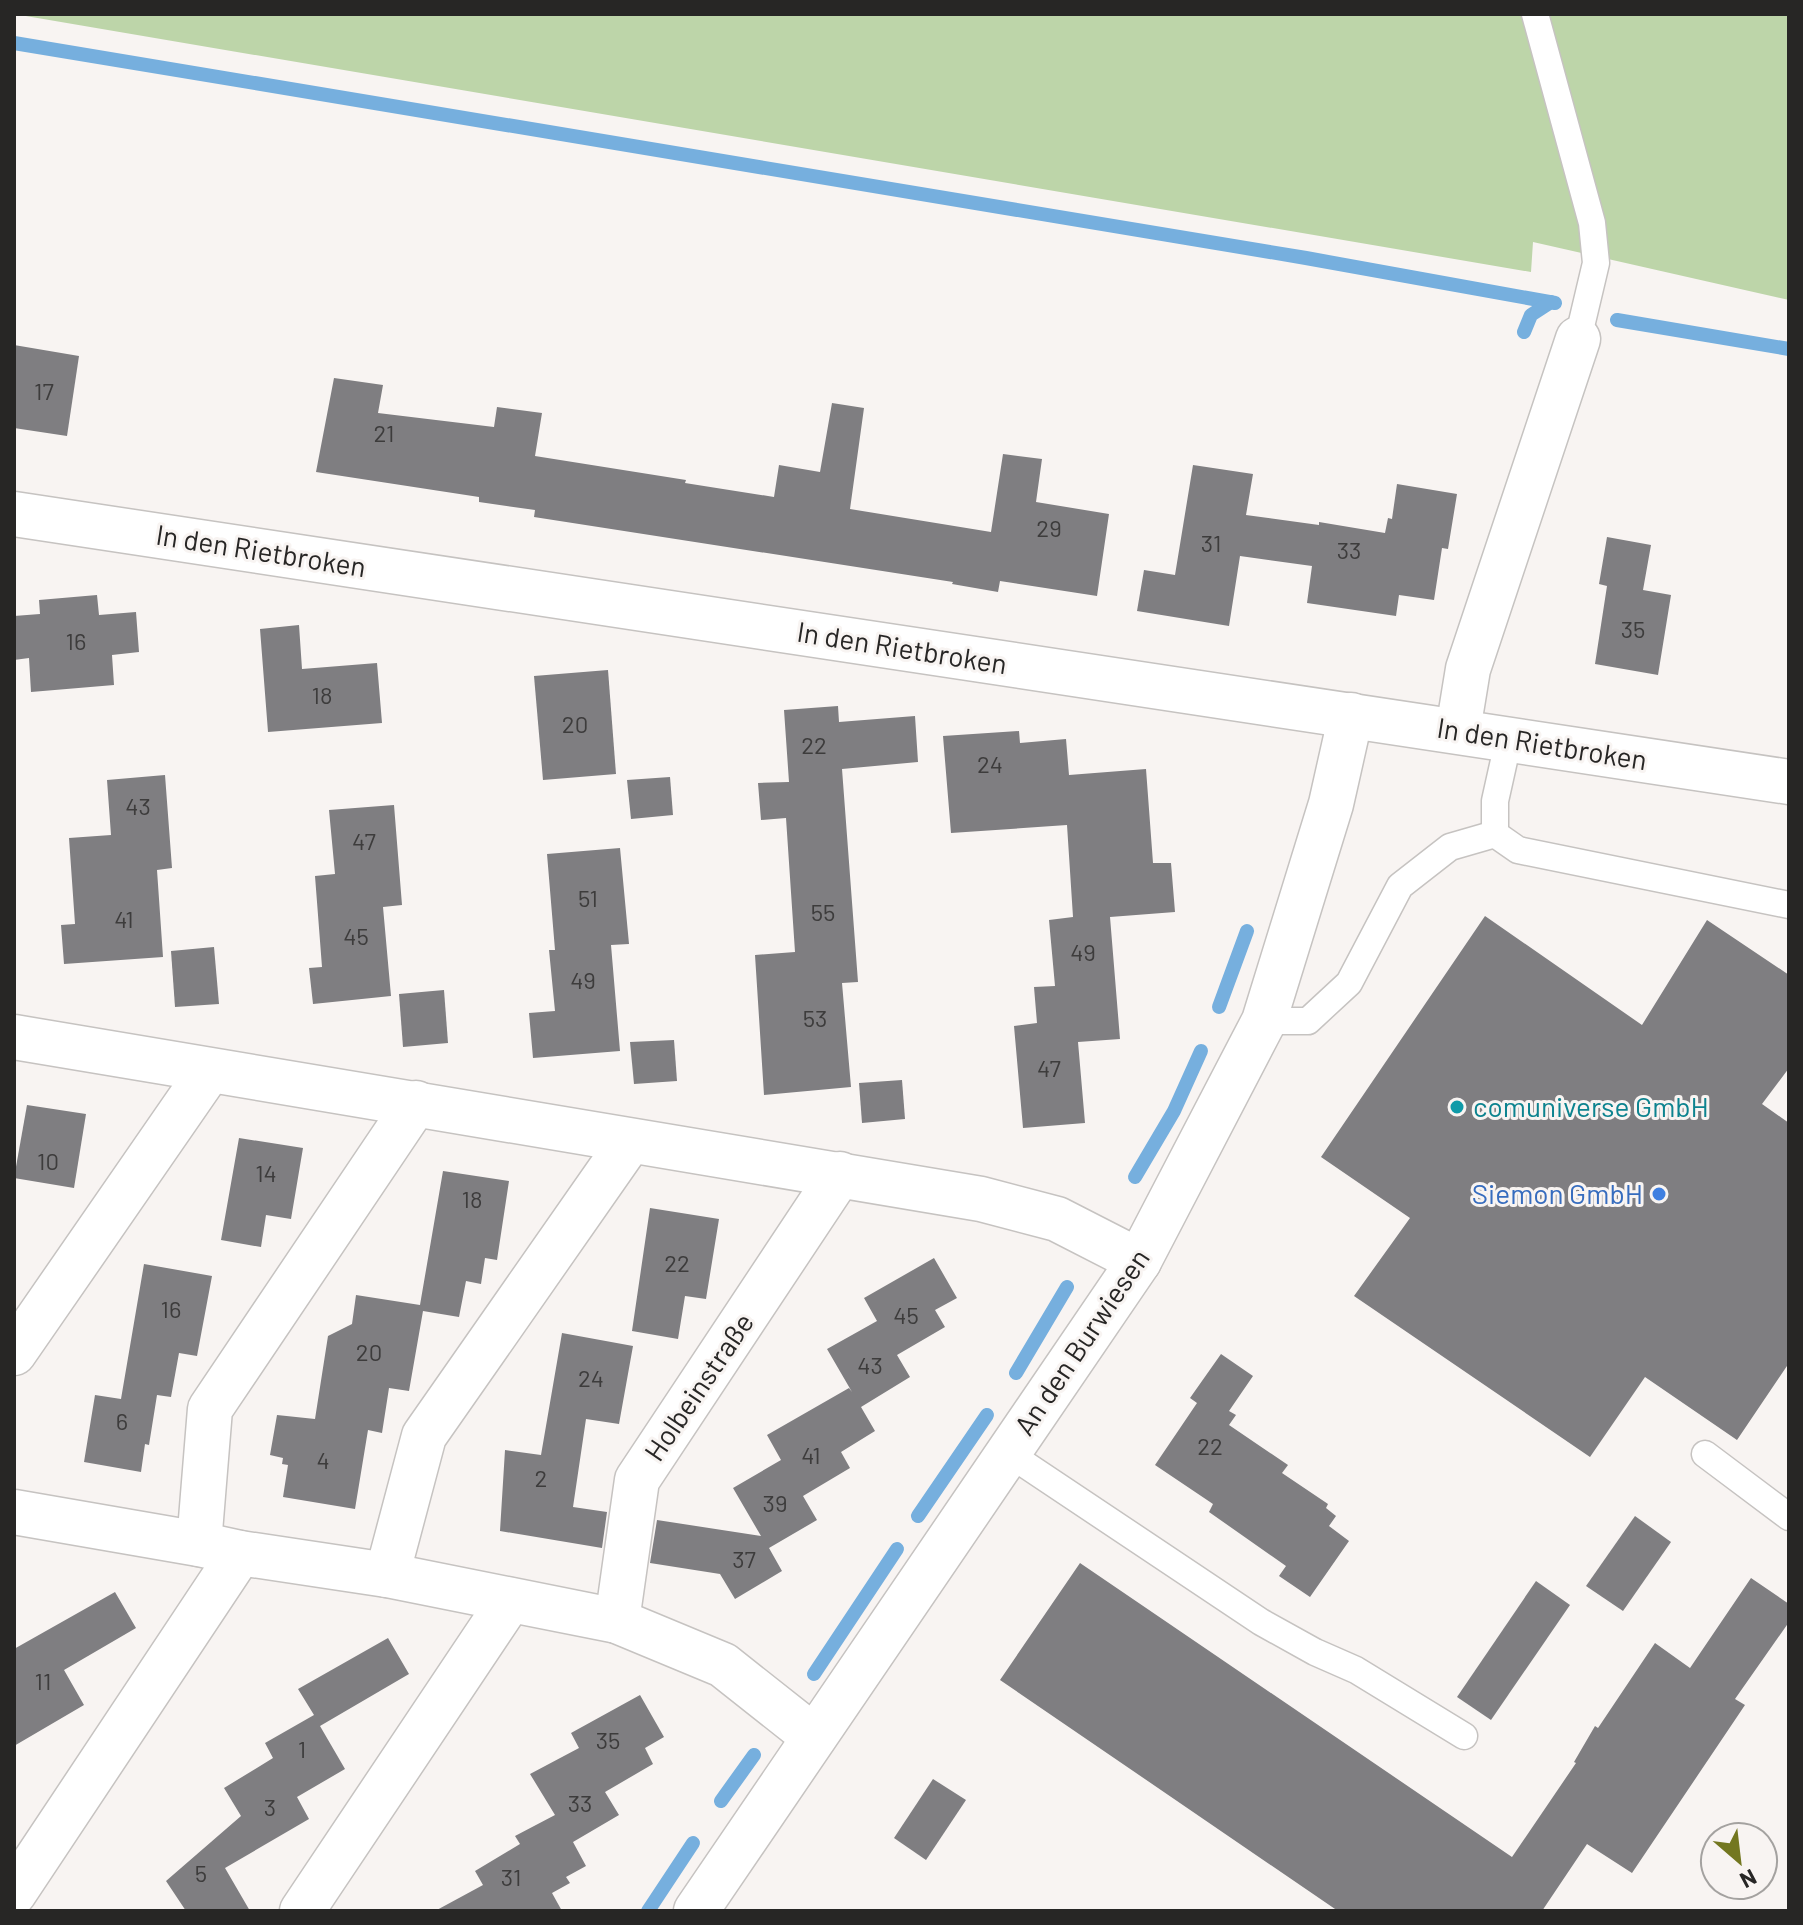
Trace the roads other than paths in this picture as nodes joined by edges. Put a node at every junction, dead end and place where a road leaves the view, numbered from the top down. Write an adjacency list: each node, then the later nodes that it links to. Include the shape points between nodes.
1 (1535, 14): 2 (lane, via 1592,223 1596,263)
2 (1578, 339): 5 (street, via 1468,669)
3 (14, 514): 4 (street, In den Rietbroken)
4 (1351, 715): 5 (street, In den Rietbroken); 10 (street, An den Burwiesen, via 1331,804)
5 (1458, 730): 6 (street, In den Rietbroken)
6 (1509, 738): 7 (street, In den Rietbroken); 8 (lane, via 1495,801)
7 (1789, 782)
8 (1495, 834): 9 (lane, via 1518,850); 10 (lane, via 1450,847 1400,886 1349,983 1308,1021)
9 (1789, 905)
10 (1264, 1021): 16 (street, An den Burwiesen)
11 (14, 1037): 12 (street)
12 (209, 1071): 13 (street); 17 (street)
13 (416, 1103): 14 (street); 22 (street, via 210,1409)
14 (630, 1141): 15 (street); 23 (street, via 424,1436)
15 (840, 1174): 16 (street, via 981,1199 1057,1219); 25 (street, Holbeinstraße, via 637,1480)
16 (1139, 1261): 18 (street, An den Burwiesen)
17 (14, 1353)
18 (1008, 1453): 26 (lane, via 1261,1622 1356,1670); 27 (street, An den Burwiesen)
19 (1705, 1454): 21 (lane)
20 (14, 1512): 22 (street)
21 (1789, 1517)
22 (220, 1549): 23 (street); 28 (street)
23 (387, 1575): 24 (street)
24 (510, 1600): 25 (street); 29 (street)
25 (617, 1621): 27 (street, via 723,1665)
26 (1464, 1736)
27 (814, 1737): 30 (street, An den Burwiesen)
28 (14, 1893)
29 (302, 1911)
30 (696, 1911)

